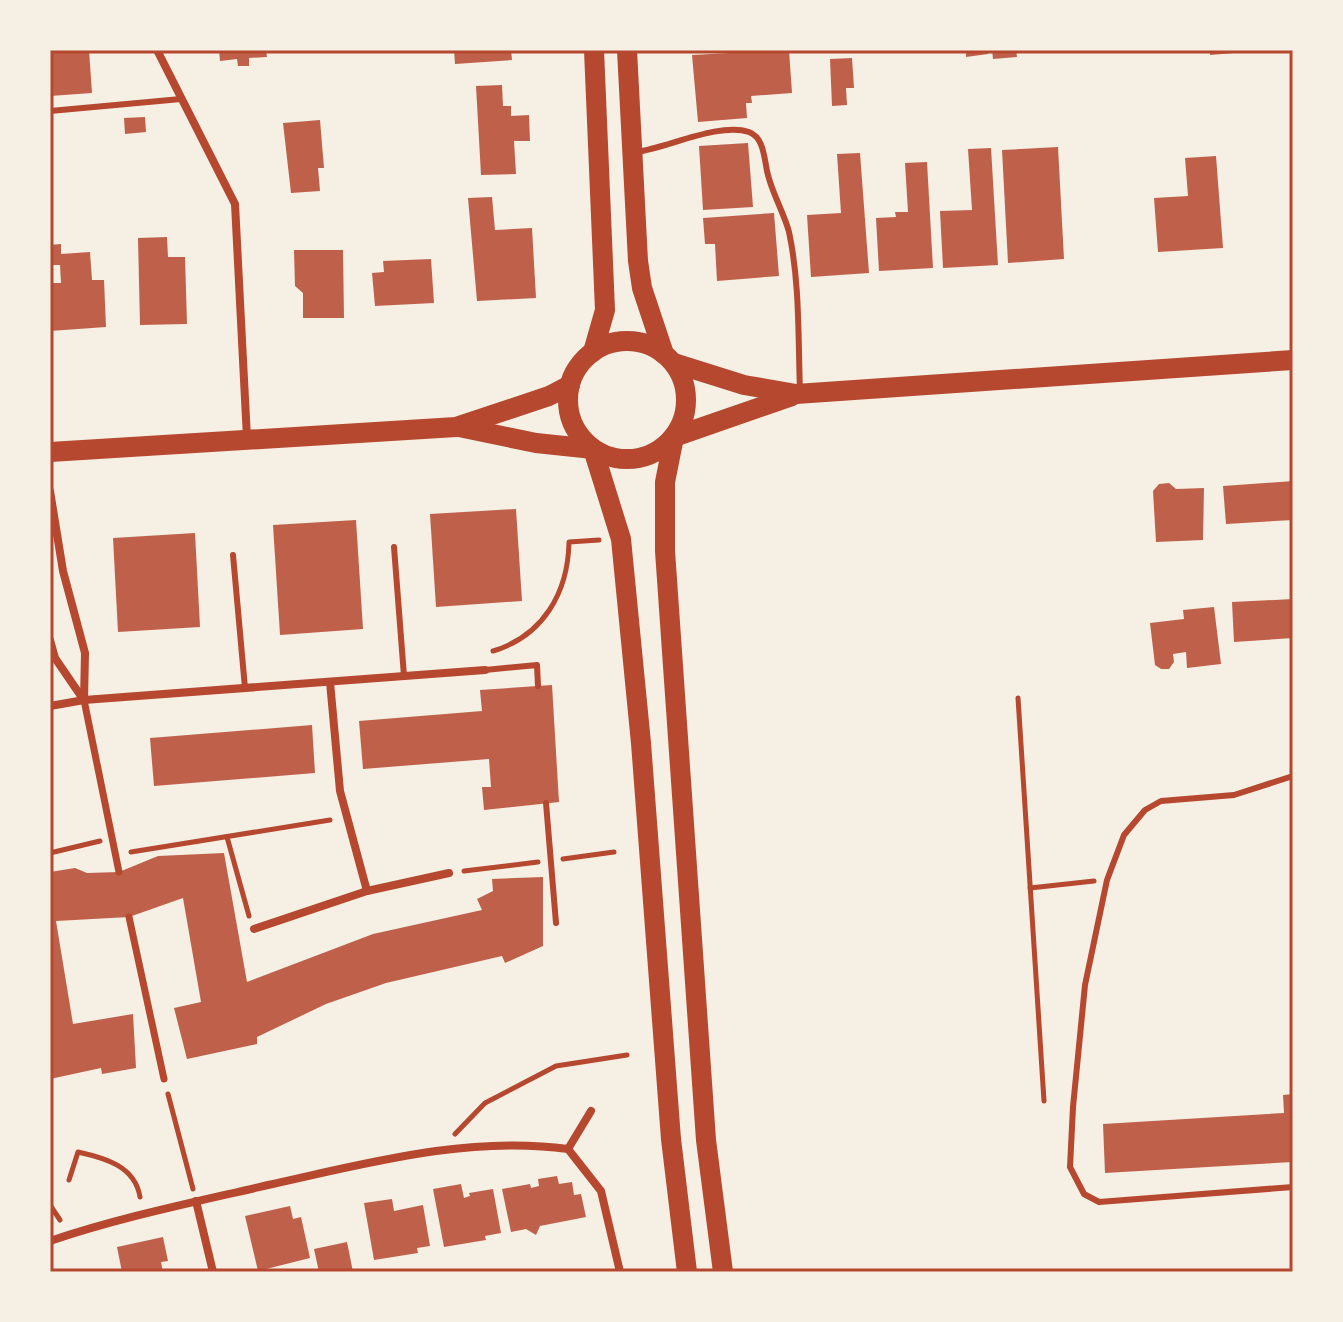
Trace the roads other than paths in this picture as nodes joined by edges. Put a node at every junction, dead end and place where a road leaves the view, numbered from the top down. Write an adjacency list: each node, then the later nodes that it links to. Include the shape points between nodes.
1 (157, 50): 4 (street)
2 (594, 50): 7 (main road, via 605,310)
3 (627, 50): 6 (main road)
4 (181, 99): 5 (lane); 14 (street, via 235,204)
5 (50, 111)
6 (632, 153): 8 (main road, via 642,288); 11 (lane, via 672,146 697,133 741,130 760,142 789,232)
7 (593, 352): 8 (main road, via 629,341 647,344); 10 (main road)
8 (669, 358): 11 (main road, via 744,385); 13 (main road, via 686,392 686,408)
9 (1293, 360): 11 (main road)
10 (570, 385): 12 (main road); 15 (main road, via 571,420)
11 (798, 394): 13 (main road)
12 (456, 427): 14 (main road); 15 (main road)
13 (674, 437): 15 (main road, via 653,453 627,459); 45 (main road, via 663,507 665,551 706,1140)
14 (248, 438): 16 (main road)
15 (593, 449): 44 (main road, via 621,539 671,1139)
16 (50, 452)
17 (50, 491): 26 (street, via 63,571 85,653)
18 (394, 547): 22 (lane)
19 (233, 555): 25 (lane)
20 (50, 640): 26 (street, via 55,658)
21 (485, 670): 22 (street); 24 (lane, via 537,665)
22 (404, 676): 23 (street)
23 (330, 682): 25 (street); 32 (street, via 340,791)
24 (538, 686)
25 (245, 688): 26 (street)
26 (84, 700): 27 (street); 30 (street)
27 (50, 706)
28 (1293, 776): 39 (lane, via 1234,795 1161,801 1145,810 1124,835 1107,880 1085,985 1070,1167 1084,1194 1099,1202)
29 (546, 803): 34 (lane)
30 (119, 872)
31 (449, 873): 32 (street)
32 (367, 891): 35 (street)
33 (129, 917): 36 (street)
34 (556, 923)
35 (254, 929)
36 (164, 1079)
37 (591, 1111): 38 (street)
38 (568, 1149): 40 (street, via 527,1143 444,1152); 43 (street, via 601,1191)
39 (1293, 1187)
40 (196, 1201): 41 (street); 42 (street)
41 (50, 1241)
42 (213, 1272)
43 (620, 1272)
44 (687, 1272)
45 (723, 1272)

